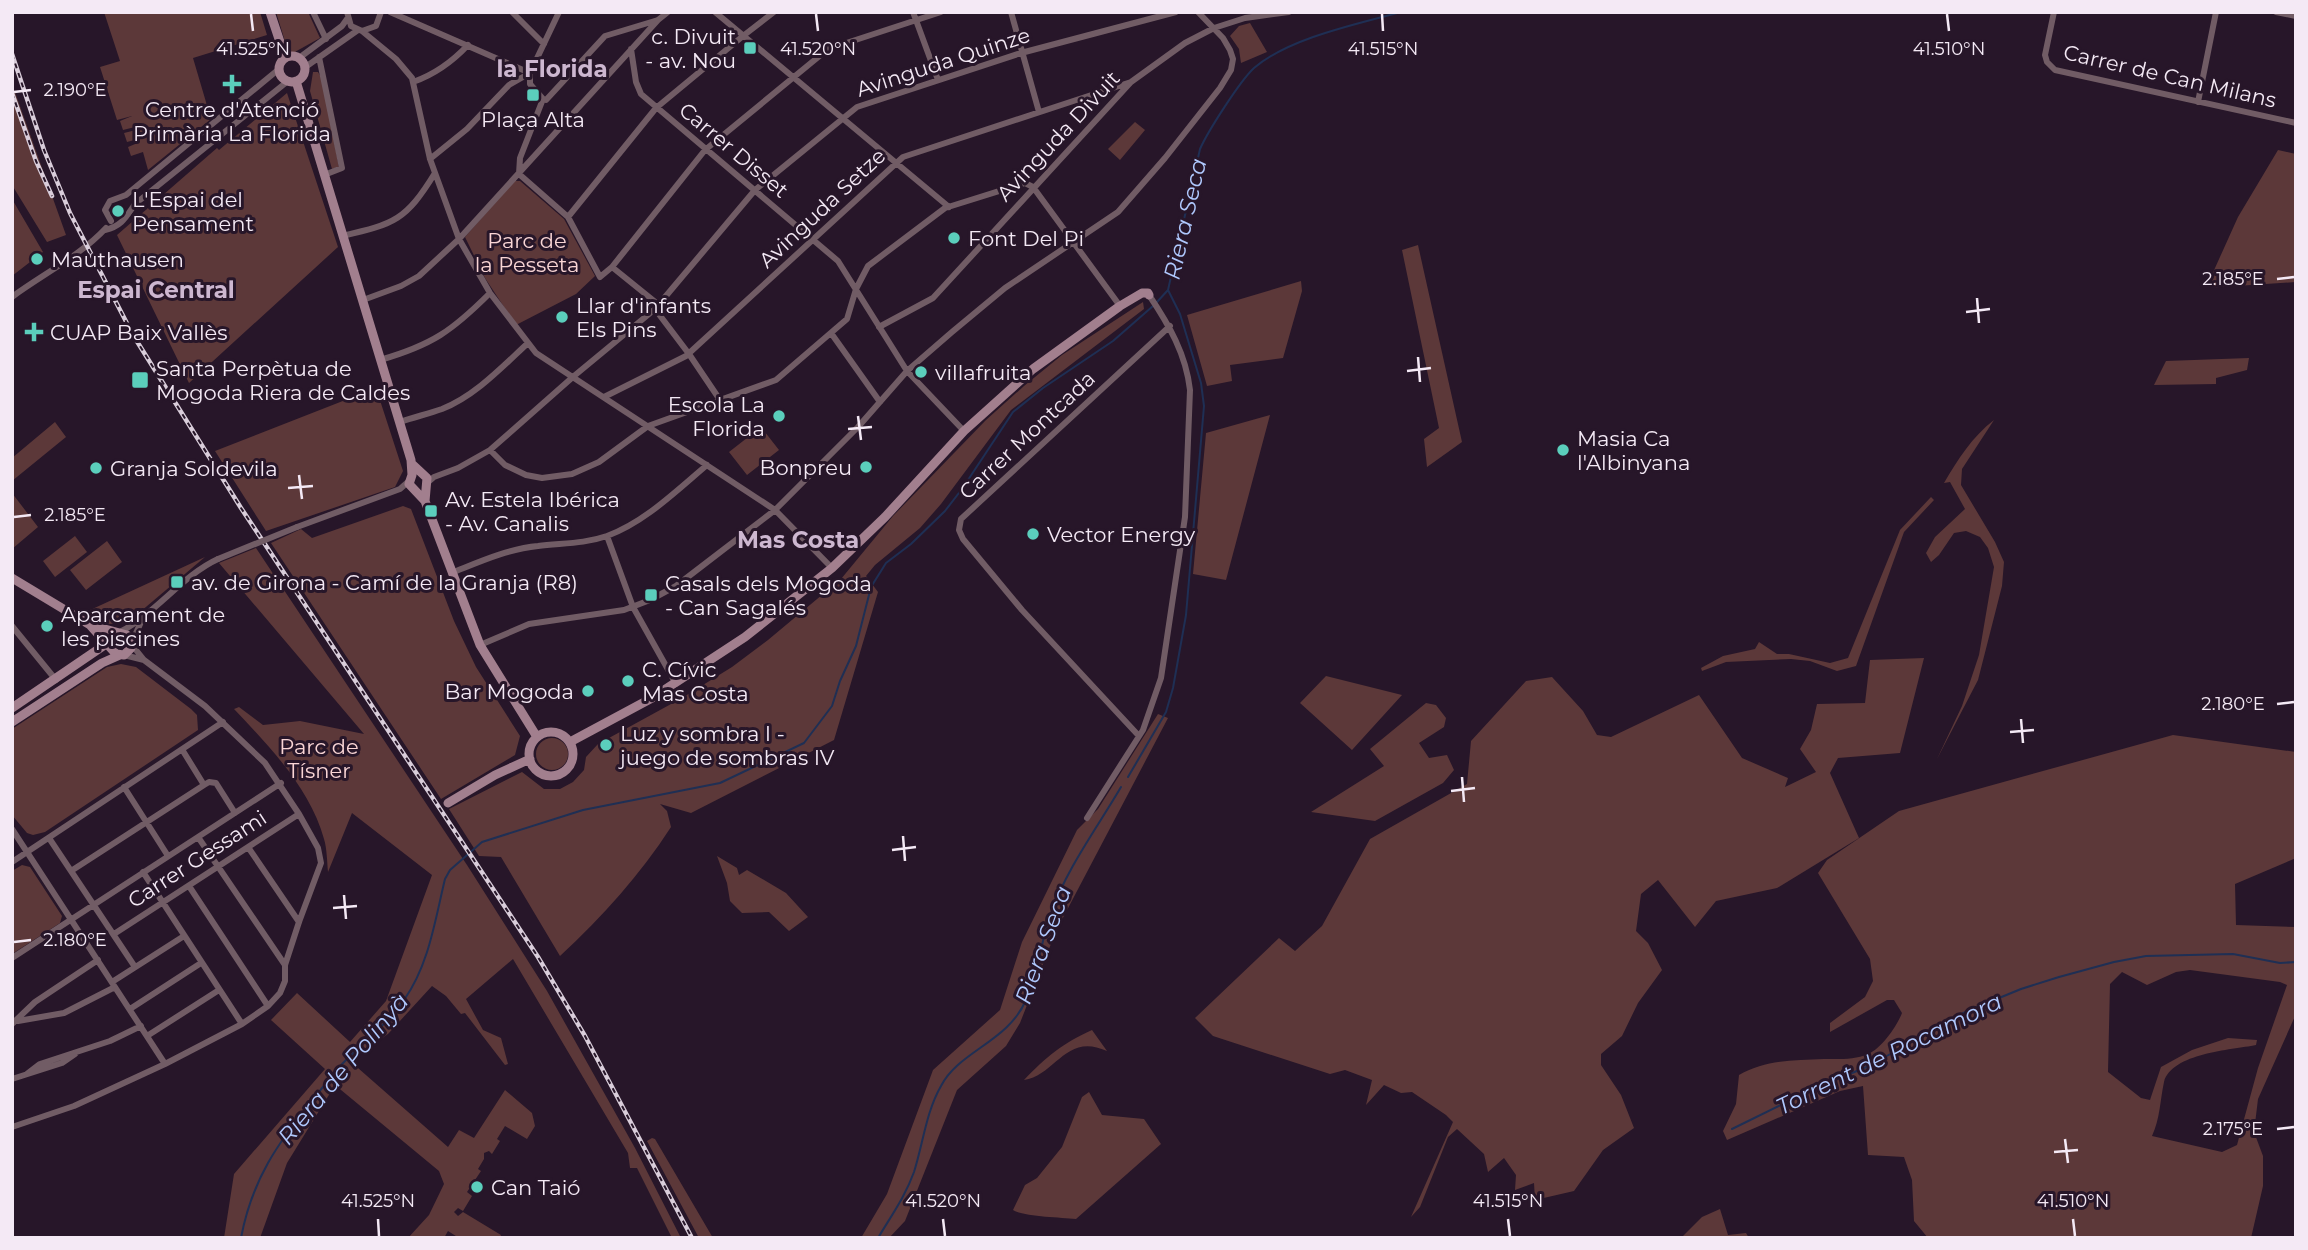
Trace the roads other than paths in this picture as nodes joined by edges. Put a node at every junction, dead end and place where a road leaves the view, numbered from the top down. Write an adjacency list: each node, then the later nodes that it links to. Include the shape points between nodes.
1 (270, 12): 31 (main road)
2 (313, 12): 26 (street)
3 (381, 12): 24 (street, via 376,26)
4 (390, 12): 27 (street)
5 (512, 12): 28 (street)
6 (559, 12): 28 (street)
7 (668, 12): 21 (street)
8 (715, 12): 25 (street)
9 (774, 12): 25 (street)
10 (913, 12): 22 (street)
11 (942, 12): 22 (street)
12 (1011, 12): 30 (street)
13 (1176, 12): 30 (street, Avinguda Quinze)
14 (1198, 12): 23 (street)
15 (1289, 12): 23 (street, Avinguda Divuit)
16 (2054, 12): 43 (street, Carrer de Can Milans, via 2045,55 2052,68)
17 (2216, 12): 43 (street)
18 (2276, 12): 20 (street)
19 (347, 15): 24 (street, via 351,26); 26 (street)
20 (2296, 16)
21 (658, 20): 29 (street); 42 (street, via 606,36)
22 (917, 20): 37 (street, via 828,49); 38 (street)
23 (1214, 28): 41 (street, Avinguda Divuit); 66 (street, via 1233,59 1220,88 1118,212)
24 (360, 31): 32 (street); 40 (street, via 396,59)
25 (743, 36): 37 (street); 44 (street)
26 (326, 39): 33 (street)
27 (468, 44): 36 (street); 40 (street, via 432,76)
28 (544, 44): 36 (street)
29 (631, 48): 44 (street, Carrer Disset, via 638,89); 52 (street)
30 (1021, 53): 38 (street, Avinguda Quinze); 45 (street)
31 (285, 57): 33 (main road); 35 (main road)
32 (319, 57): 34 (street); 53 (street, via 342,168)
33 (299, 58): 34 (main road)
34 (304, 68): 39 (main road, via 301,77)
35 (279, 69): 39 (main road, via 281,76); 56 (street)
36 (530, 73): 42 (street, via 530,85); 49 (street, via 509,85)
37 (793, 76): 46 (street); 48 (street)
38 (937, 80): 46 (street, Avinguda Quinze, via 857,107)
39 (292, 81): 53 (main road); 58 (street)
40 (413, 82): 49 (street)
41 (1131, 82): 45 (street, Avinguda Setze); 54 (street, Avinguda Divuit)
42 (543, 99): 52 (street, via 520,158)
43 (2198, 102): 47 (street, Carrer de Can Milans)
44 (656, 108): 48 (street, Carrer Disset); 59 (street)
45 (1039, 112): 50 (street, Avinguda Setze)
46 (841, 118): 50 (street); 55 (street, Avinguda Quinze)
47 (2296, 123)
48 (705, 150): 55 (street, Carrer Disset); 67 (street)
49 (430, 159): 51 (street)
50 (894, 162): 57 (street); 65 (street, Avinguda Setze)
51 (435, 173): 63 (street, via 406,212 388,224); 64 (street)
52 (519, 174): 59 (street); 64 (street)
53 (324, 175): 63 (main road)
54 (1033, 187): 57 (street, via 1025,183); 66 (street); 76 (street, Avinguda Divuit, via 933,298)
55 (755, 190): 65 (street, Carrer Disset); 74 (street, Avinguda Quinze)
56 (120, 198): 58 (street); 60 (street, via 107,204)
57 (949, 207): 68 (street, via 869,266)
58 (130, 212): 61 (street)
59 (568, 217): 67 (street, via 600,277)
60 (111, 221): 61 (street); 62 (street)
61 (123, 222): 62 (street)
62 (105, 230): 71 (street)
63 (342, 236): 72 (main road)
64 (460, 239): 69 (street); 72 (street, via 419,276)
65 (813, 240): 68 (street, Carrer Disset, via 838,261); 79 (street, Avinguda Setze)
66 (1073, 242): 73 (street); 81 (street, via 1005,288)
67 (612, 267): 74 (street)
68 (856, 289): 76 (street, Carrer Disset); 77 (street, via 847,319)
69 (490, 293): 78 (street); 80 (street, via 426,345)
70 (1149, 295): 73 (main road, via 1142,293); 75 (street)
71 (12, 297)
72 (363, 300): 80 (main road)
73 (1121, 306): 88 (main road, via 1033,369)
74 (657, 307): 79 (street); 82 (street, Avinguda Quinze)
75 (1170, 326): 111 (street, via 1188,371 1190,390 1185,517 1161,678); 111 (street, Carrer Montcada, via 961,519 959,530 1022,610)
76 (879, 327): 81 (street, Carrer Disset)
77 (831, 333): 84 (street, via 776,380); 85 (street)
78 (528, 343): 82 (street); 86 (street, via 459,400)
79 (689, 354): 83 (street, Avinguda Setze); 84 (street)
80 (380, 360): 86 (main road)
81 (907, 371): 85 (street); 88 (street, Carrer Disset)
82 (574, 376): 83 (street); 89 (street, Avinguda Quinze)
83 (604, 397): 87 (street)
84 (720, 400): 87 (street)
85 (880, 402): 92 (street)
86 (400, 422): 91 (main road)
87 (648, 426): 89 (street, via 599,462 572,474 526,475 505,465); 90 (street)
88 (964, 431): 94 (main road)
89 (490, 450): 91 (street, Avinguda Quinze, via 458,468)
90 (707, 465): 92 (street); 93 (street, via 636,522)
91 (420, 481): 95 (main road); 98 (street, Avinguda Quinze, bridge, via 205,565)
92 (775, 510): 94 (street); 97 (street, via 685,580)
93 (607, 536): 95 (street, via 511,550); 97 (street)
94 (832, 568): 107 (main road, via 746,637)
95 (451, 573): 102 (main road)
96 (12, 578): 100 (main road)
97 (633, 607): 102 (street, via 529,624); 107 (street)
98 (142, 620): 101 (street); 103 (street)
99 (12, 626): 106 (street)
100 (93, 629): 103 (main road); 103 (main road); 104 (main road)
101 (132, 643): 103 (main road, via 130,651); 103 (main road, via 127,635); 105 (street)
102 (480, 645): 112 (main road)
103 (115, 646): 104 (main road); 105 (street); 109 (main road, via 102,663)
104 (96, 652): 106 (main road)
105 (144, 660): 110 (street)
106 (55, 680): 108 (main road)
107 (675, 682): 113 (main road)
108 (12, 708)
109 (12, 722)
110 (223, 722): 114 (street); 116 (street)
111 (1139, 736): 122 (street, via 1118,776)
112 (537, 737): 113 (main road, via 553,732); 115 (main road)
113 (570, 742): 115 (main road, via 570,765 554,776 542,774)
114 (183, 751): 117 (street); 118 (street)
115 (530, 759): 119 (main road)
116 (281, 783): 120 (street); 121 (street)
117 (204, 785): 120 (street, via 216,783); 123 (street)
118 (124, 787): 123 (street); 126 (street)
119 (447, 803)
120 (235, 813): 125 (street)
121 (299, 814): 127 (street, Carrer Gessami); 138 (street, via 321,863)
122 (1087, 818)
123 (146, 822): 129 (street); 132 (street)
124 (12, 829): 128 (street)
125 (198, 837): 129 (street); 131 (street)
126 (49, 838): 128 (street); 132 (street)
127 (248, 847): 131 (street, Carrer Gessami); 138 (street)
128 (27, 852): 130 (street); 137 (street)
129 (168, 856): 133 (street)
130 (12, 862)
131 (218, 867): 134 (street, Carrer Gessami); 144 (street)
132 (71, 871): 136 (street)
133 (143, 872): 135 (street); 136 (street)
134 (189, 886): 135 (street, Carrer Gessami); 148 (street)
135 (163, 903): 139 (street, Carrer Gessami); 140 (street)
136 (94, 905): 137 (street); 139 (street)
137 (71, 919): 141 (street); 142 (street)
138 (299, 922): 144 (street)
139 (114, 934): 145 (street)
140 (184, 936): 143 (street); 145 (street)
141 (12, 958)
142 (97, 960): 146 (street); 150 (street, via 35,1002)
143 (201, 963): 147 (street); 149 (street)
144 (285, 965): 148 (street, via 285,981)
145 (135, 967): 146 (street)
146 (114, 985): 149 (street); 150 (street, via 64,1013)
147 (219, 990): 151 (street); 153 (street)
148 (268, 1006): 151 (street)
149 (130, 1009): 152 (street)
150 (14, 1023)
151 (242, 1024): 154 (street)
152 (141, 1026): 153 (street); 155 (street, via 62,1063)
153 (148, 1036): 154 (street)
154 (165, 1064): 156 (street, via 75,1106)
155 (12, 1079)
156 (12, 1127)

